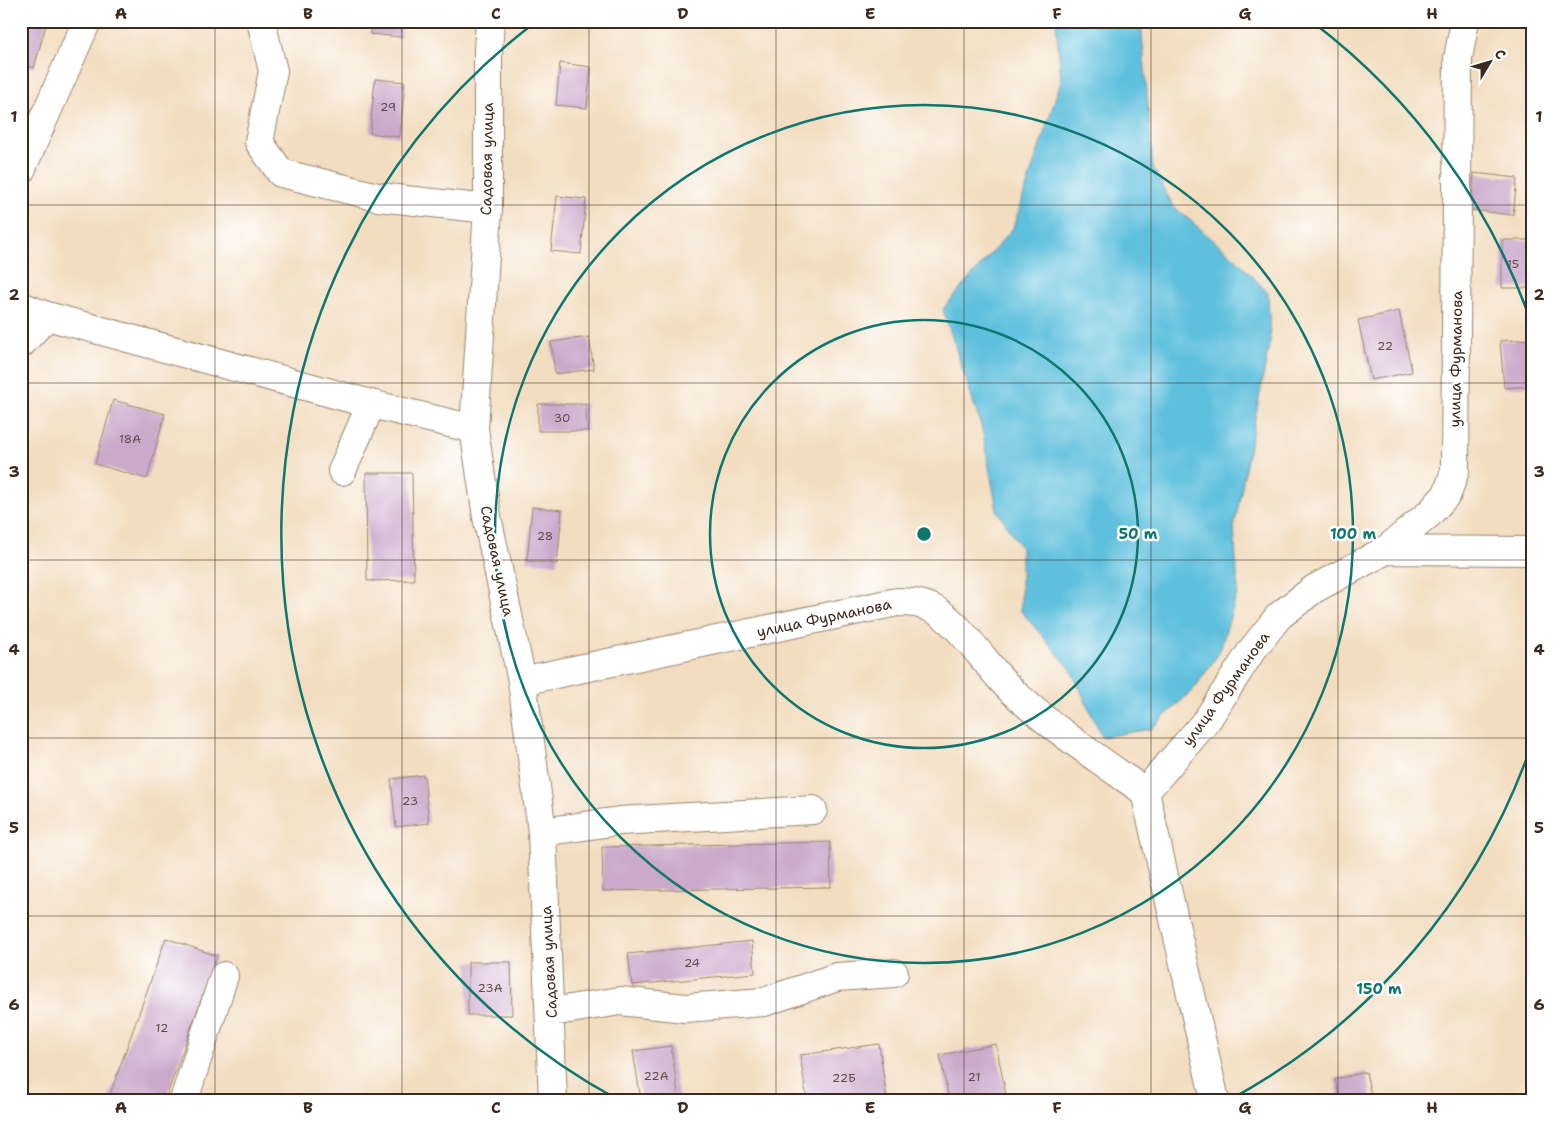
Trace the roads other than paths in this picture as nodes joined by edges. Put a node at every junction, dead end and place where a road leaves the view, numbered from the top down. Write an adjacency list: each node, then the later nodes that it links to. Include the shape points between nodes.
1 (87, 21): 5 (street)
2 (261, 21): 6 (street, via 273,71 259,142 281,173 378,197)
3 (490, 21): 6 (street, Садовая улица)
4 (1465, 21): 13 (street, улица Фурманова, via 1458,58 1455,471 1447,494)
5 (21, 170)
6 (488, 209): 11 (street, Садовая улица)
7 (21, 306): 8 (street)
8 (47, 316): 9 (street); 10 (street)
9 (21, 344)
10 (371, 404): 11 (street); 12 (street)
11 (474, 429): 15 (street, Садовая улица, via 487,516)
12 (342, 472)
13 (1386, 550): 14 (street); 16 (street, улица Фурманова, via 1314,589 1279,616 1252,650 1207,720)
14 (1532, 551)
15 (522, 681): 16 (street, улица Фурманова, via 897,602 916,603 937,611 954,626 1032,710); 18 (street, Садовая улица)
16 (1145, 792): 24 (street)
17 (813, 810): 18 (street, via 619,821)
18 (542, 832): 21 (street, Садовая улица)
19 (894, 973): 21 (street, via 837,977 764,1002 684,1008 620,1001)
20 (224, 976): 22 (street)
21 (552, 1012): 23 (street, Садовая улица)
22 (184, 1100)
23 (554, 1100)
24 (1215, 1100)

